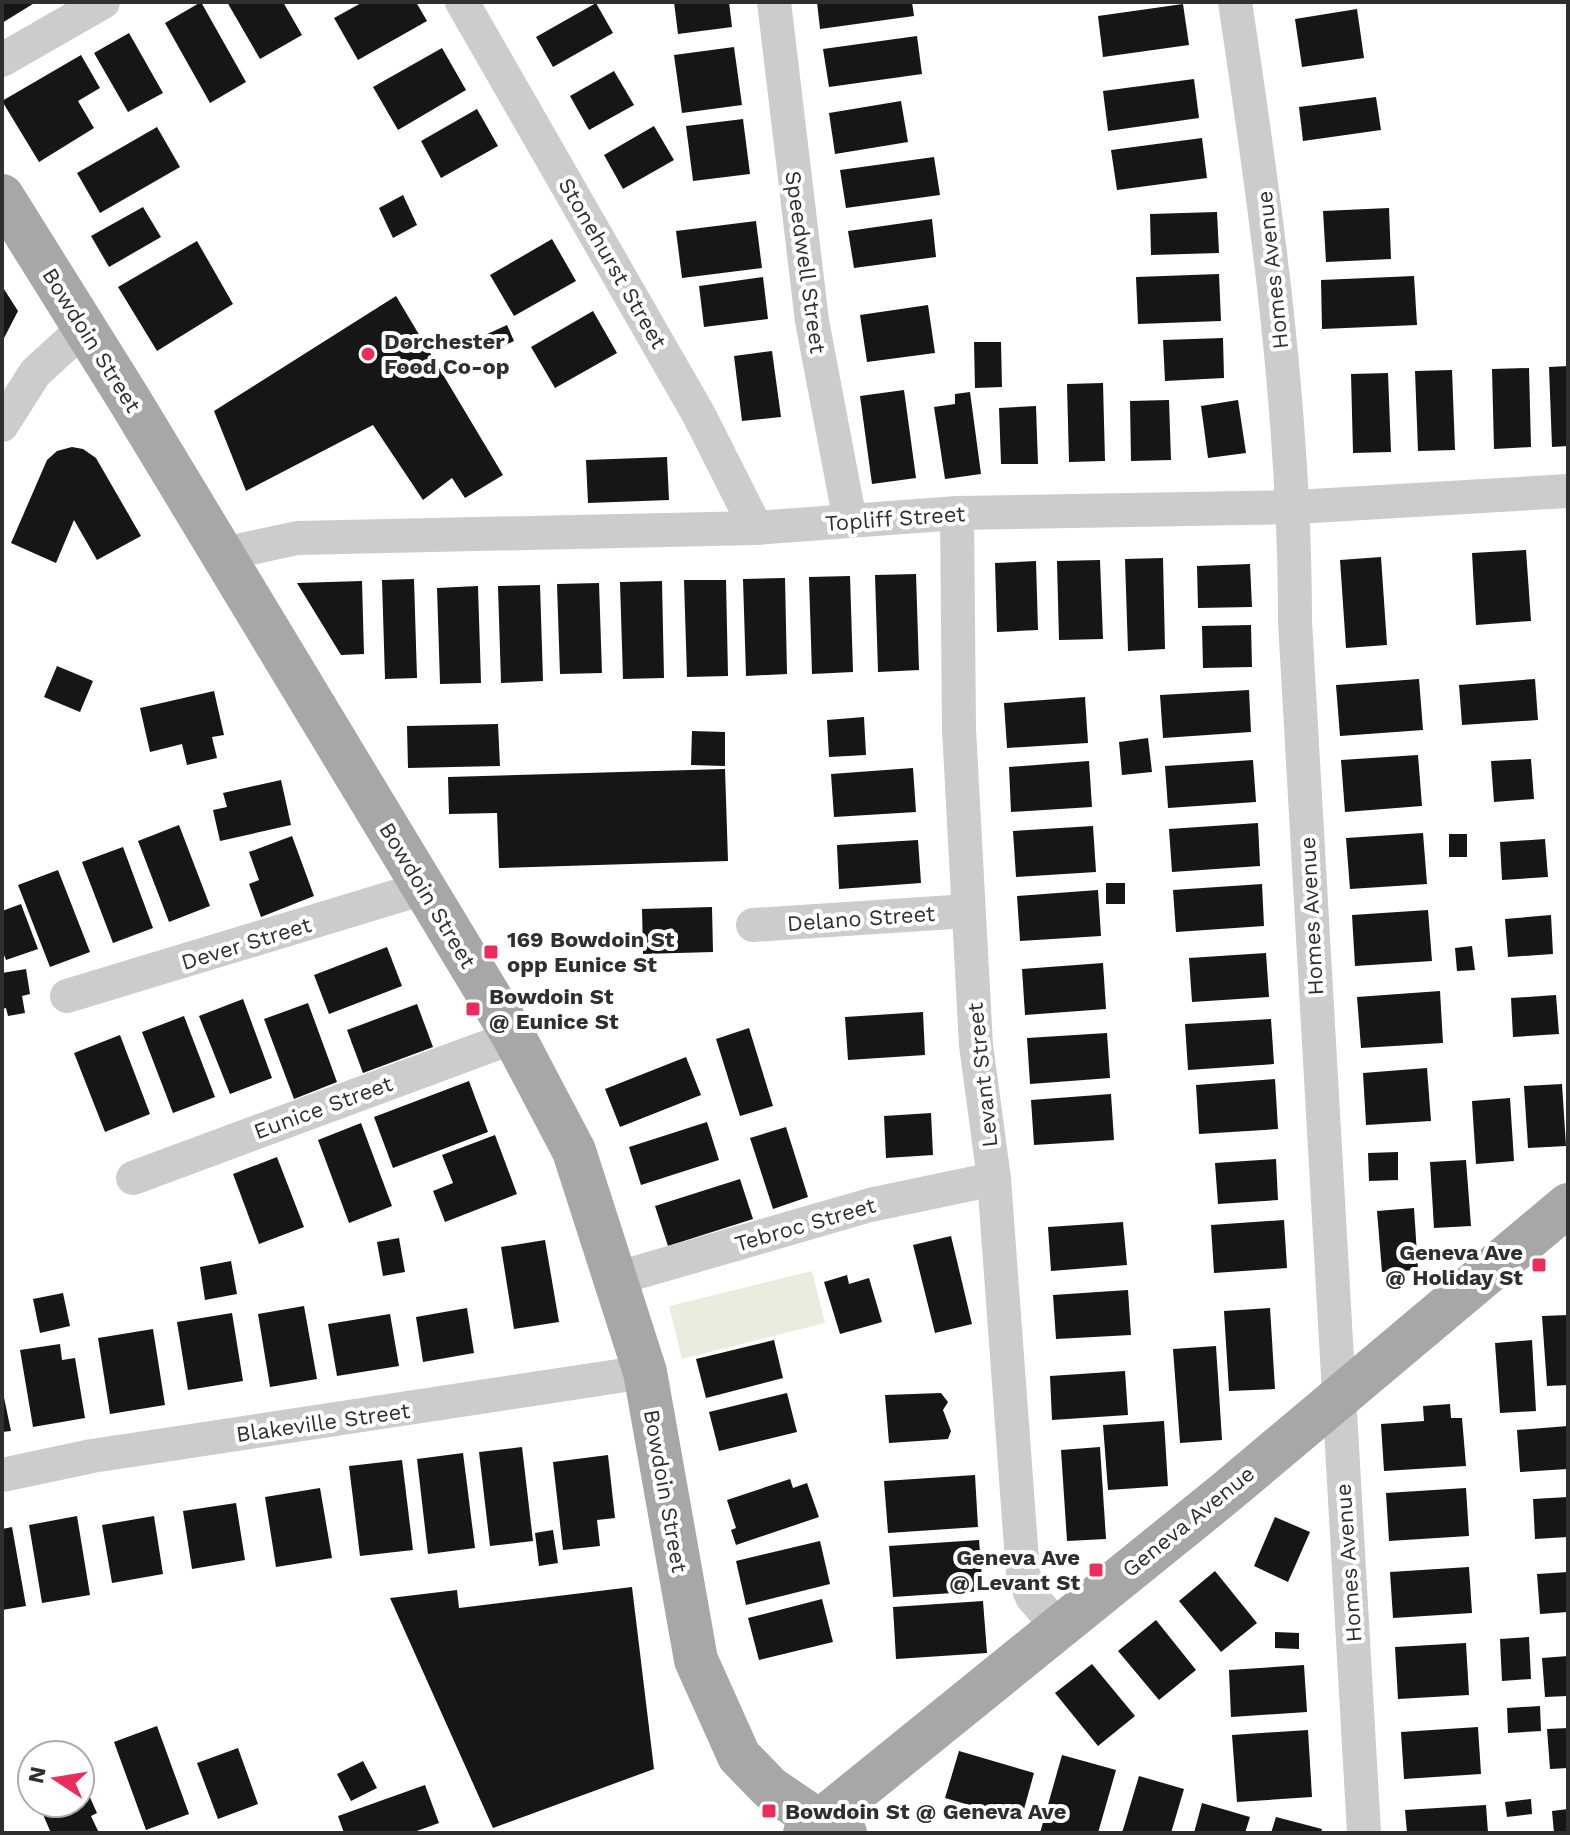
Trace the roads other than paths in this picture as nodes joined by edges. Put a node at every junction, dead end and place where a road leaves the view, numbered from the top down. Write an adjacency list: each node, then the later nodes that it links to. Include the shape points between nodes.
1 (103, 2): 5 (street)
2 (462, 2): 13 (street, Stonehurst Street, via 699,415)
3 (774, 2): 12 (street, Speedwell Street, via 812,321)
4 (1235, 2): 10 (street, Homes Avenue, via 1269,232)
5 (2, 60)
6 (2, 196): 7 (main road, Bowdoin Street)
7 (85, 327): 8 (street, via 35,373); 14 (main road, Bowdoin Street)
8 (2, 425)
9 (1568, 491): 10 (street, Topliff Street)
10 (1295, 507): 11 (street, Topliff Street); 25 (street, Homes Avenue, via 1295,621)
11 (957, 513): 12 (street, Topliff Street); 16 (street, Levant Street)
12 (850, 521): 13 (street, Topliff Street)
13 (756, 528): 14 (street, Topliff Street, via 297,538)
14 (223, 554): 15 (main road, Bowdoin Street)
15 (424, 888): 18 (street, Dever Street); 19 (main road, Bowdoin Street)
16 (968, 911): 17 (street, Delano Street); 21 (street, Levant Street, via 976,1045)
17 (753, 925)
18 (67, 996)
19 (514, 1037): 20 (street, Eunice Street); 23 (main road, Bowdoin Street, via 574,1151)
20 (133, 1178)
21 (994, 1179): 23 (street, Tebroc Street, via 870,1205); 27 (street, Levant Street, via 1023,1574 1032,1597)
22 (1568, 1205): 25 (main road, Geneva Avenue)
23 (618, 1278): 24 (main road, Bowdoin Street)
24 (645, 1372): 26 (street, Blakeville Street, via 92,1456); 28 (main road, Bowdoin Street, via 696,1660 739,1756)
25 (1337, 1397): 27 (main road, Geneva Avenue); 29 (street, Homes Avenue)
26 (2, 1475)
27 (1057, 1626): 28 (main road, Geneva Avenue)
28 (823, 1829)
29 (1364, 1833)

